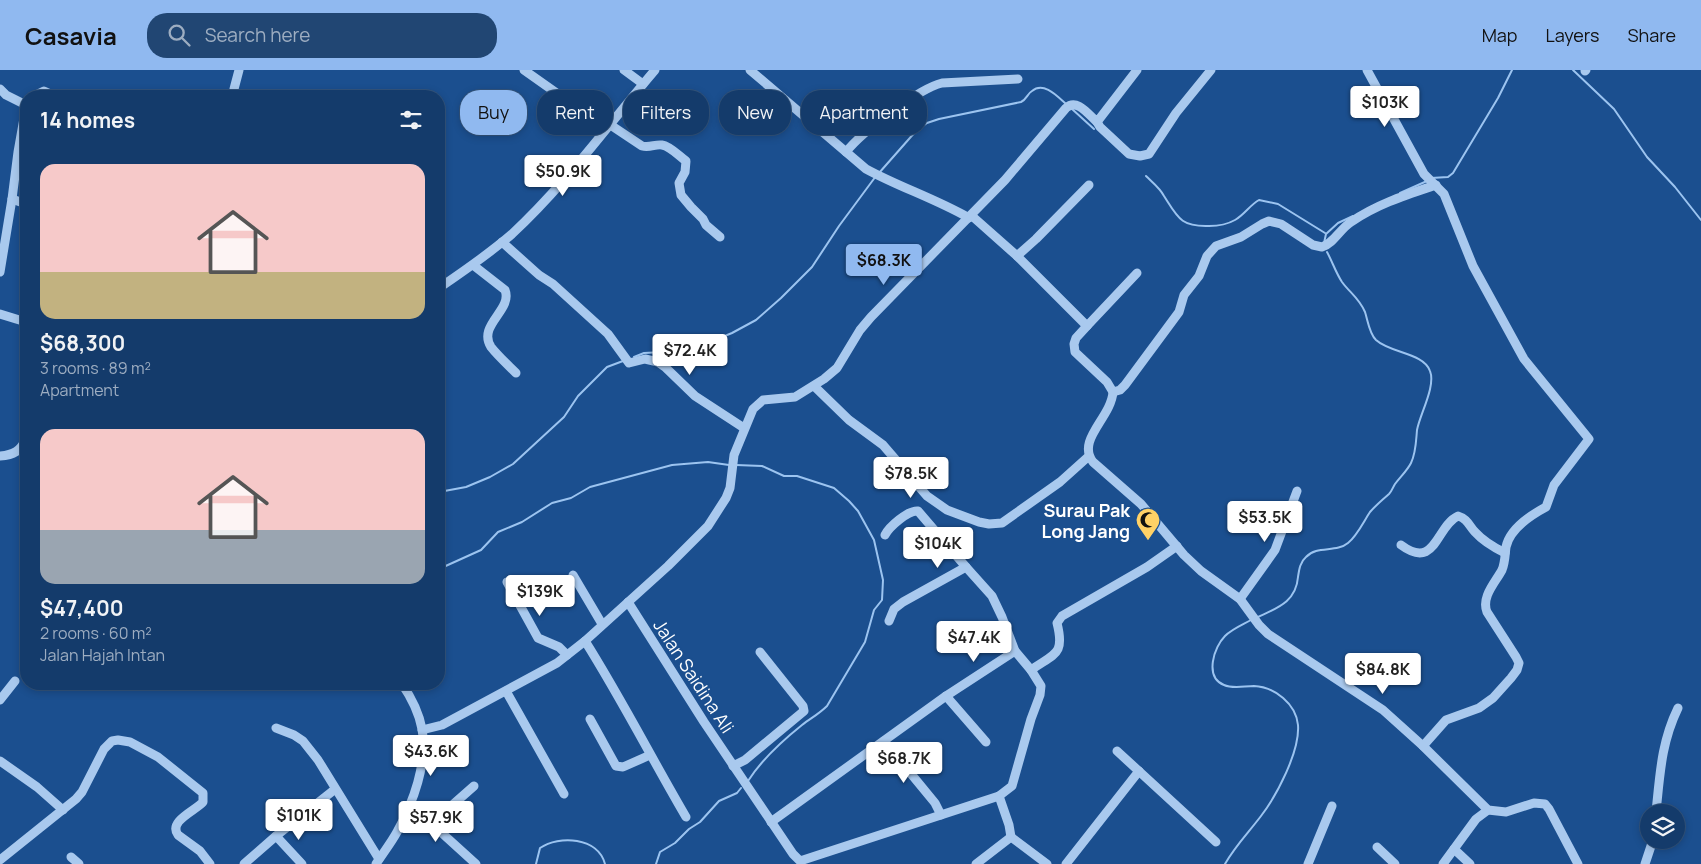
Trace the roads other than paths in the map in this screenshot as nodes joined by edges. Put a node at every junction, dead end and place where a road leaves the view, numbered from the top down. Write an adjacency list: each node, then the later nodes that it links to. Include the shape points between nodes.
1 (239, 70): 12 (street)
2 (524, 70): 13 (street)
3 (624, 70): 10 (street)
4 (655, 70): 10 (street)
5 (750, 70): 20 (street)
6 (1137, 70): 16 (street)
7 (1211, 70): 16 (street, via 1145,156 1129,154)
8 (1367, 70): 21 (street, via 1424,174)
9 (1018, 79): 20 (street, via 933,85 854,140)
10 (643, 84): 15 (street)
11 (0, 90): 14 (street)
12 (234, 90)
13 (554, 90)
14 (20, 103)
15 (613, 120)
16 (1097, 122): 25 (street, via 1077,104 1069,106)
17 (613, 129): 26 (street, via 648,148 668,147 686,160 685,172 679,183 681,195)
18 (600, 135): 27 (street, via 558,186)
19 (20, 140): 23 (street)
20 (846, 152): 25 (street, via 884,179)
21 (1434, 183): 38 (street, via 1350,222 1322,247 1313,245 1281,224 1269,221 1241,237 1216,246 1184,295 1179,312 1125,386); 47 (street, via 1444,194 1473,266 1524,359 1589,439 1554,485 1546,507 1521,524 1508,541)
22 (1089, 185): 28 (street)
23 (12, 199): 24 (street); 30 (street)
24 (20, 202)
25 (970, 217): 28 (street); 37 (street, via 871,317 838,368)
26 (720, 237)
27 (502, 242): 29 (street); 39 (street, via 608,334 629,363 645,359 658,362 695,396)
28 (1016, 256): 35 (street)
29 (473, 265): 32 (street); 36 (street, via 505,290 508,296 489,327 488,341)
30 (0, 272)
31 (1137, 273): 35 (street)
32 (445, 284)
33 (0, 314): 34 (street)
34 (20, 320)
35 (1086, 326): 38 (street, via 1076,338 1075,352 1107,382)
36 (516, 373)
37 (814, 386): 39 (street, via 795,397 763,400 753,409); 42 (street, via 849,420 883,444 927,496 947,510 979,522 1002,523 1060,482)
38 (1113, 392): 42 (street, via 1109,408 1088,446)
39 (744, 428): 52 (street, via 731,466 728,493 708,526)
40 (20, 450): 41 (street)
41 (0, 456)
42 (1089, 456): 46 (street, via 1141,504)
43 (1297, 491): 51 (street, via 1274,550)
44 (884, 535): 48 (street, via 910,512 918,511)
45 (1401, 545): 47 (street, via 1408,551 1431,549 1452,519 1458,516)
46 (1177, 546): 51 (street, via 1201,571); 59 (street, via 1062,616 1058,623 1059,648)
47 (1506, 553): 71 (street, via 1502,570 1485,604 1519,663 1518,670 1493,698 1479,708 1446,720)
48 (966, 567): 53 (street, via 902,602 894,609); 56 (street, via 992,596)
49 (574, 576): 54 (street)
50 (507, 582): 58 (street, via 538,638)
51 (1240, 599): 71 (street, via 1259,625 1280,642 1374,703)
52 (628, 602): 54 (street); 75 (street, Jalan Saidina Ali)
53 (889, 621)
54 (602, 624): 55 (street)
55 (585, 641): 58 (street); 73 (street)
56 (1015, 650): 59 (street); 63 (street)
57 (760, 652): 75 (street, via 804,706 804,711 745,760)
58 (567, 655): 62 (street)
59 (1031, 670): 80 (street, via 1041,686 1040,695 1012,786)
60 (16, 680): 64 (street)
61 (405, 690): 68 (street)
62 (506, 692): 68 (street, via 442,725); 79 (street)
63 (946, 696): 69 (street); 70 (street)
64 (0, 700)
65 (1678, 708): 82 (street, via 1667,734)
66 (590, 719): 73 (street, via 616,766 623,767)
67 (276, 728): 78 (street, via 303,741 318,760)
68 (422, 730): 83 (street, via 420,770)
69 (884, 741): 87 (street, via 935,803); 90 (street)
70 (986, 742)
71 (1423, 746): 81 (street)
72 (1117, 751): 76 (street)
73 (650, 755): 88 (street)
74 (0, 761): 85 (street)
75 (733, 766): 90 (street, Jalan Saidina Ali)
76 (1140, 771): 94 (street); 108 (street)
77 (474, 786): 91 (street)
78 (334, 790): 92 (street); 100 (street)
79 (564, 794)
80 (999, 796): 87 (street); 93 (street)
81 (1477, 798): 86 (street); 89 (street)
82 (1657, 804)
83 (411, 805): 91 (street); 100 (street)
84 (1332, 806): 109 (street)
85 (62, 810): 99 (street); 102 (street, via 82,792 108,745 112,741 124,740 158,757 203,793 203,802 178,822 175,832 200,851)
86 (1488, 810): 89 (street); 113 (street, via 1506,812 1534,803 1545,804)
87 (941, 815): 90 (street, Jalan Saidina Ali, via 800,861)
88 (686, 817)
89 (1476, 819): 96 (street)
90 (771, 822)
91 (432, 823): 105 (street)
92 (276, 836): 103 (street); 104 (street)
93 (1011, 837): 106 (street); 107 (street)
94 (1216, 842)
95 (1377, 847): 110 (street)
96 (1454, 849): 111 (street); 112 (street)
97 (1651, 849): 114 (street)
98 (71, 857): 101 (street)
99 (0, 860)
100 (378, 862)
101 (80, 864)
102 (210, 864)
103 (244, 864)
104 (302, 864)
105 (476, 864)
106 (976, 864)
107 (1047, 864)
108 (1066, 864)
109 (1308, 864)
110 (1395, 864)
111 (1444, 864)
112 (1470, 864)
113 (1578, 864)
114 (1645, 864)

